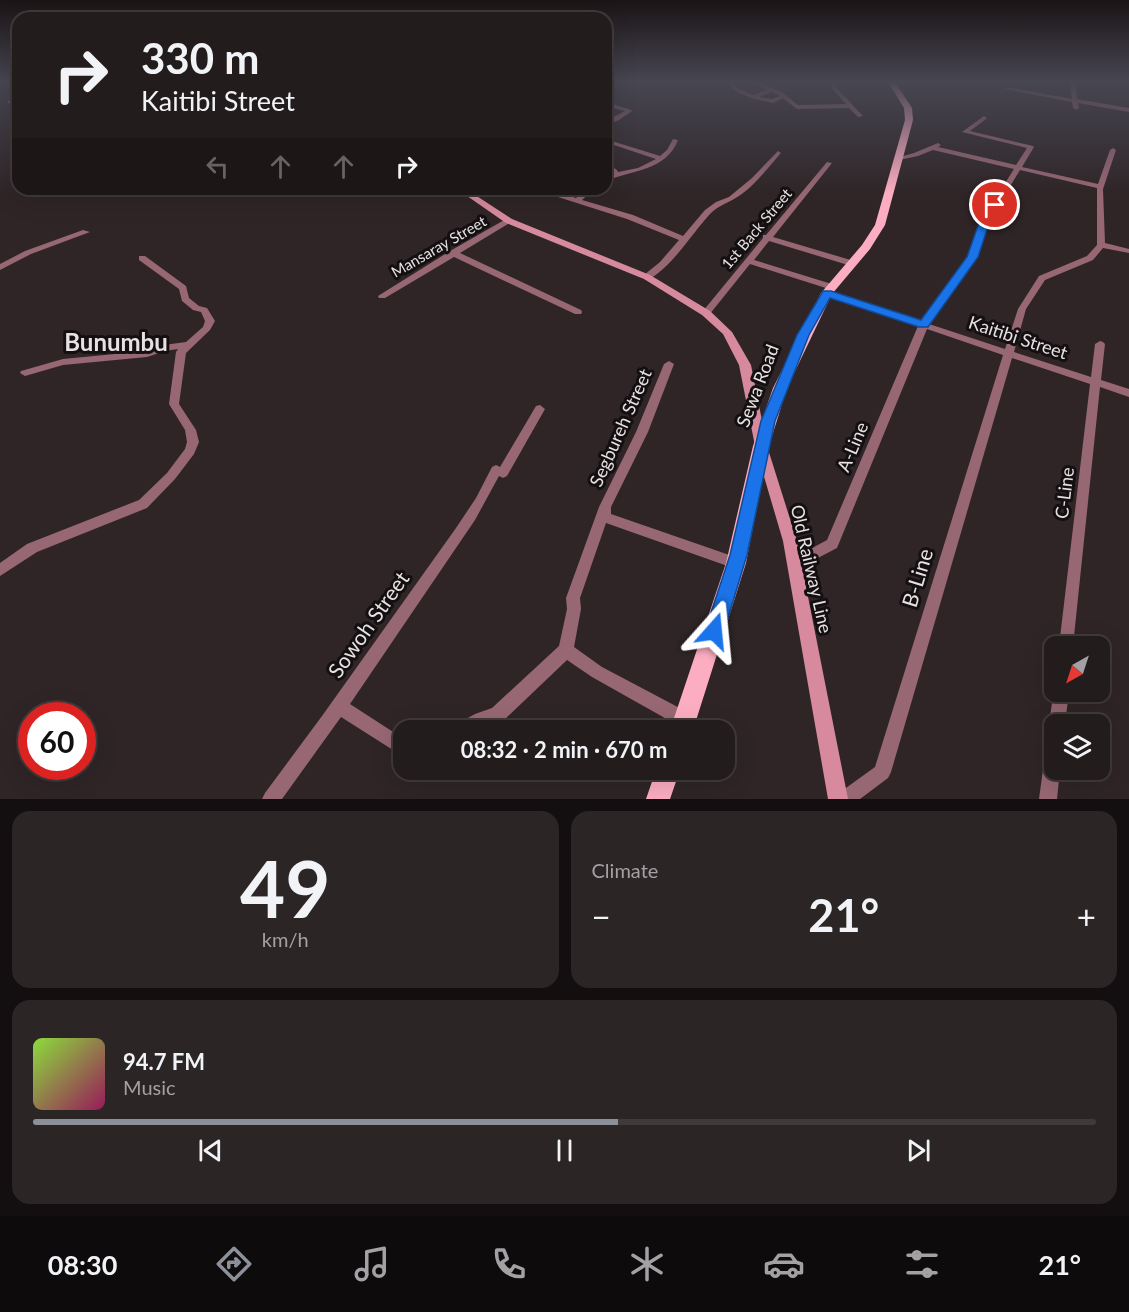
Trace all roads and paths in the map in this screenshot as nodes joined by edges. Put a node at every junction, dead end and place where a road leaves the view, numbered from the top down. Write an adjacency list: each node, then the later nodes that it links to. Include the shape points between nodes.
1 (908, 119): 8 (main road, Sewa Road)
2 (982, 119): 11 (street, A-Line, via 965,132 1031,147)
3 (675, 141): 7 (street, via 672,149)
4 (612, 142): 7 (street)
5 (1113, 150): 13 (street)
6 (778, 153): 21 (street, via 754,179 731,198 718,203)
7 (660, 158): 12 (street, via 634,171)
8 (899, 158): 11 (street, via 937,146); 27 (main road, Sewa Road, via 880,225)
9 (829, 163): 20 (street, 1st Back Street)
10 (612, 167): 12 (street)
11 (1018, 168): 13 (street); 34 (street, A-Line, via 984,223 973,257)
12 (613, 174)
13 (1101, 187): 22 (street)
14 (470, 195): 18 (street, Old Railway Line)
15 (558, 195): 17 (street)
16 (584, 195): 17 (street)
17 (578, 200): 21 (street)
18 (509, 222): 24 (street, Mansaray Street); 29 (street, Old Railway Line)
19 (86, 232): 28 (street, via 22,255)
20 (766, 237): 26 (street, 1st Back Street); 27 (street)
21 (685, 240): 29 (street)
22 (1101, 245): 23 (street); 37 (street, B-Line, via 1090,258 1042,278 1022,309)
23 (1129, 251)
24 (453, 253): 31 (street, Mansaray Street); 32 (street)
25 (142, 258): 36 (street, via 183,288 185,299 204,310 210,321)
26 (748, 261): 30 (street, Kaitibi Street); 33 (street, 1st Back Street)
27 (851, 263): 30 (main road, Sewa Road)
28 (0, 268)
29 (647, 277): 33 (street, Old Railway Line)
30 (830, 290): 34 (street, Kaitibi Street); 43 (main road, Sewa Road, via 803,335)
31 (382, 296)
32 (578, 312)
33 (706, 313): 43 (street, Old Railway Line, via 727,332 745,365)
34 (924, 324): 37 (street, Kaitibi Street); 46 (street, A-Line, via 832,544)
35 (1100, 344): 40 (street, C-Line)
36 (188, 345): 39 (street, via 147,354 63,362); 47 (street, via 182,352 174,404 193,442 171,476 143,504 32,548)
37 (1008, 352): 40 (street, Kaitibi Street); 60 (street, B-Line, via 882,772)
38 (669, 364): 44 (street, Segbureh Street, via 642,432)
39 (25, 373)
40 (1097, 382): 41 (street, Kaitibi Street); 48 (street, C-Line)
41 (1129, 393)
42 (540, 409): 50 (street, Sowoh Street, via 503,473 496,470)
43 (761, 446): 45 (main road, Sewa Road); 46 (street, Old Railway Line)
44 (604, 507): 45 (street, via 604,516); 49 (street, Segbureh Street, via 573,598)
45 (736, 563): 53 (main road, Sewa Road)
46 (795, 564): 59 (street, Old Railway Line)
47 (0, 570)
48 (1067, 636)
49 (566, 650): 51 (street, via 497,715); 52 (street)
50 (339, 706): 54 (street); 57 (street, Sowoh Street)
51 (481, 720)
52 (675, 720)
53 (685, 720)
54 (393, 742)
55 (665, 780): 58 (main road)
56 (1050, 780): 61 (street)
57 (271, 799)
58 (658, 799)
59 (838, 799)
60 (845, 799)
61 (1048, 799)

